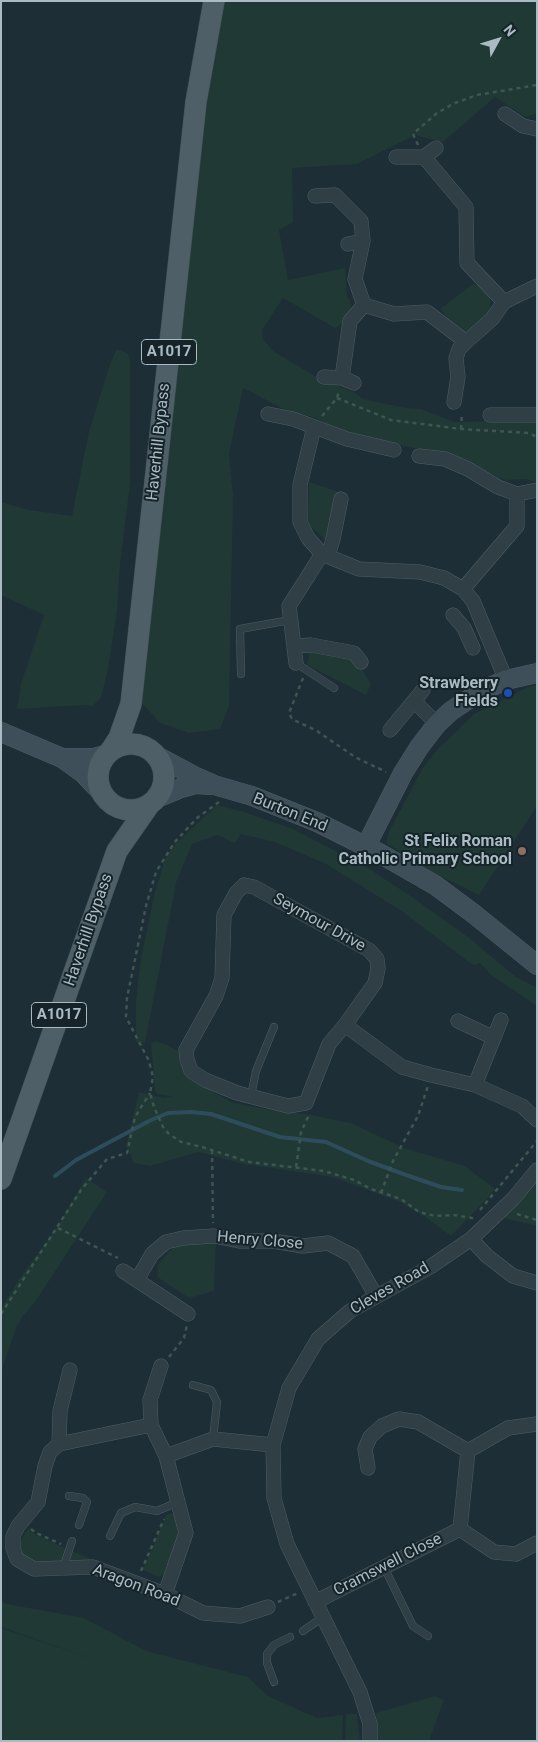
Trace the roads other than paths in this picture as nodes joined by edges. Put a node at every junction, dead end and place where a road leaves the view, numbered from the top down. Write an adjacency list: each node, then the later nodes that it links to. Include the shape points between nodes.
1 (214, 1): 41 (main road, Haverhill Bypass / A1017, via 196,102)
2 (506, 114): 3 (street, via 523,126)
3 (537, 129)
4 (436, 148): 6 (street)
5 (396, 157): 6 (street)
6 (424, 157): 11 (street, via 466,208 467,263)
7 (315, 196): 8 (street, via 335,195 361,221)
8 (363, 241): 9 (street); 12 (street, via 354,279)
9 (348, 244)
10 (537, 286): 11 (street)
11 (504, 302): 13 (street, via 492,319)
12 (364, 305): 13 (street, via 394,314 427,312); 14 (street, via 350,322 345,383)
13 (466, 342): 15 (street, via 456,358)
14 (324, 377)
15 (458, 408)
16 (268, 414): 19 (street)
17 (490, 415): 18 (street)
18 (537, 415)
19 (314, 427): 20 (street); 25 (street, via 300,485 300,522 308,538)
20 (394, 450)
21 (419, 456): 23 (street, via 445,459)
22 (536, 490): 23 (street)
23 (517, 494): 26 (street, via 517,526)
24 (341, 499): 25 (street, via 333,539)
25 (325, 555): 26 (street, via 359,569 420,572 444,578); 28 (street, via 289,606)
26 (463, 589): 29 (street, via 473,601)
27 (453, 615): 30 (street)
28 (290, 620): 31 (street); 36 (lane, via 240,629)
29 (481, 620): 30 (street); 37 (street)
30 (464, 628): 32 (street)
31 (294, 646): 33 (street, via 311,645 354,653); 34 (street)
32 (473, 648)
33 (361, 662)
34 (300, 666): 38 (lane)
35 (537, 672): 37 (street)
36 (241, 674)
37 (506, 680): 42 (street, via 451,711)
38 (334, 688)
39 (423, 690): 40 (street)
40 (414, 701): 42 (street); 43 (street)
41 (131, 704): 45 (main road, Haverhill Bypass / A1017, via 119,738); 46 (main road)
42 (437, 724): 51 (street, via 402,773)
43 (390, 730)
44 (1, 732): 47 (street)
45 (109, 752): 46 (main road, via 121,745 132,744); 47 (street, via 94,758); 49 (main road, via 98,773)
46 (155, 754): 48 (street, Burton End, via 185,772); 50 (main road, via 163,766 165,777 163,788)
47 (62, 758): 49 (street, via 84,774)
48 (221, 786): 50 (street, Burton End, via 196,784); 51 (street, Burton End, via 317,822)
49 (106, 797): 50 (main road, via 118,807 128,810); 52 (main road, Haverhill Bypass / A1017, via 117,823)
50 (153, 802): 52 (main road, Haverhill Bypass / A1017)
51 (366, 846): 53 (street, Burton End, via 434,885)
52 (117, 851): 63 (main road, Haverhill Bypass / A1017)
53 (537, 965)
54 (501, 1020): 58 (street)
55 (458, 1022): 58 (street)
56 (345, 1025): 59 (street, via 402,1067); 60 (street, Seymour Drive, via 329,1044 306,1103 288,1106); 60 (street, Seymour Drive, via 375,983 377,959 369,950 254,887 244,885 224,915 222,978 216,996 186,1050 191,1071 205,1080)
57 (274, 1027): 60 (lane, via 256,1071)
58 (494, 1038): 59 (street)
59 (475, 1085): 61 (street, via 522,1106)
60 (251, 1096)
61 (537, 1120)
62 (537, 1170): 64 (street, Cleves Road, via 504,1208)
63 (1, 1179)
64 (470, 1239): 67 (street, via 513,1276); 68 (street, Cleves Road)
65 (123, 1271): 66 (street)
66 (137, 1280): 68 (street, Henry Close, via 152,1254 166,1242 182,1238 214,1236 303,1246 328,1243 353,1256); 69 (street)
67 (537, 1283)
68 (376, 1296): 77 (street, Cleves Road, via 350,1311 318,1340 289,1388)
69 (188, 1314)
70 (161, 1366): 74 (street, via 150,1400)
71 (70, 1370): 76 (street, via 60,1411)
72 (193, 1385): 75 (lane, via 211,1390 217,1402)
73 (537, 1424): 78 (street, via 508,1428)
74 (151, 1425): 76 (street); 79 (street)
75 (212, 1439): 77 (street); 79 (street)
76 (59, 1444): 89 (street, Aragon Road, via 50,1452 38,1502 18,1526 13,1536 13,1548 17,1559 34,1569)
77 (273, 1445): 91 (street, Cleves Road, via 274,1498 287,1544)
78 (468, 1451): 80 (street, via 418,1422 399,1419 382,1426 370,1436 365,1449); 84 (street, Cramswell Close)
79 (166, 1456): 82 (street)
80 (368, 1468)
81 (69, 1496): 83 (lane, via 83,1498 87,1502)
82 (178, 1502): 85 (lane, via 156,1511 135,1507 121,1513); 90 (street, via 186,1533)
83 (79, 1525)
84 (460, 1529): 87 (street, Cramswell Close, via 494,1552 516,1554); 88 (street, Cramswell Close)
85 (110, 1536)
86 (72, 1541): 89 (lane)
87 (537, 1543)
88 (384, 1567): 91 (street, Cramswell Close); 95 (lane, via 413,1626)
89 (63, 1568): 90 (street, Aragon Road, via 93,1567)
90 (165, 1594): 92 (street, Aragon Road, via 203,1613 240,1616)
91 (315, 1602): 93 (street, Cleves Road)
92 (268, 1607)
93 (323, 1617): 94 (lane); 98 (street, Cleves Road, via 360,1692 370,1724)
94 (303, 1631)
95 (428, 1636)
96 (290, 1637): 97 (lane, via 274,1645 267,1654)
97 (274, 1682)
98 (370, 1741)

